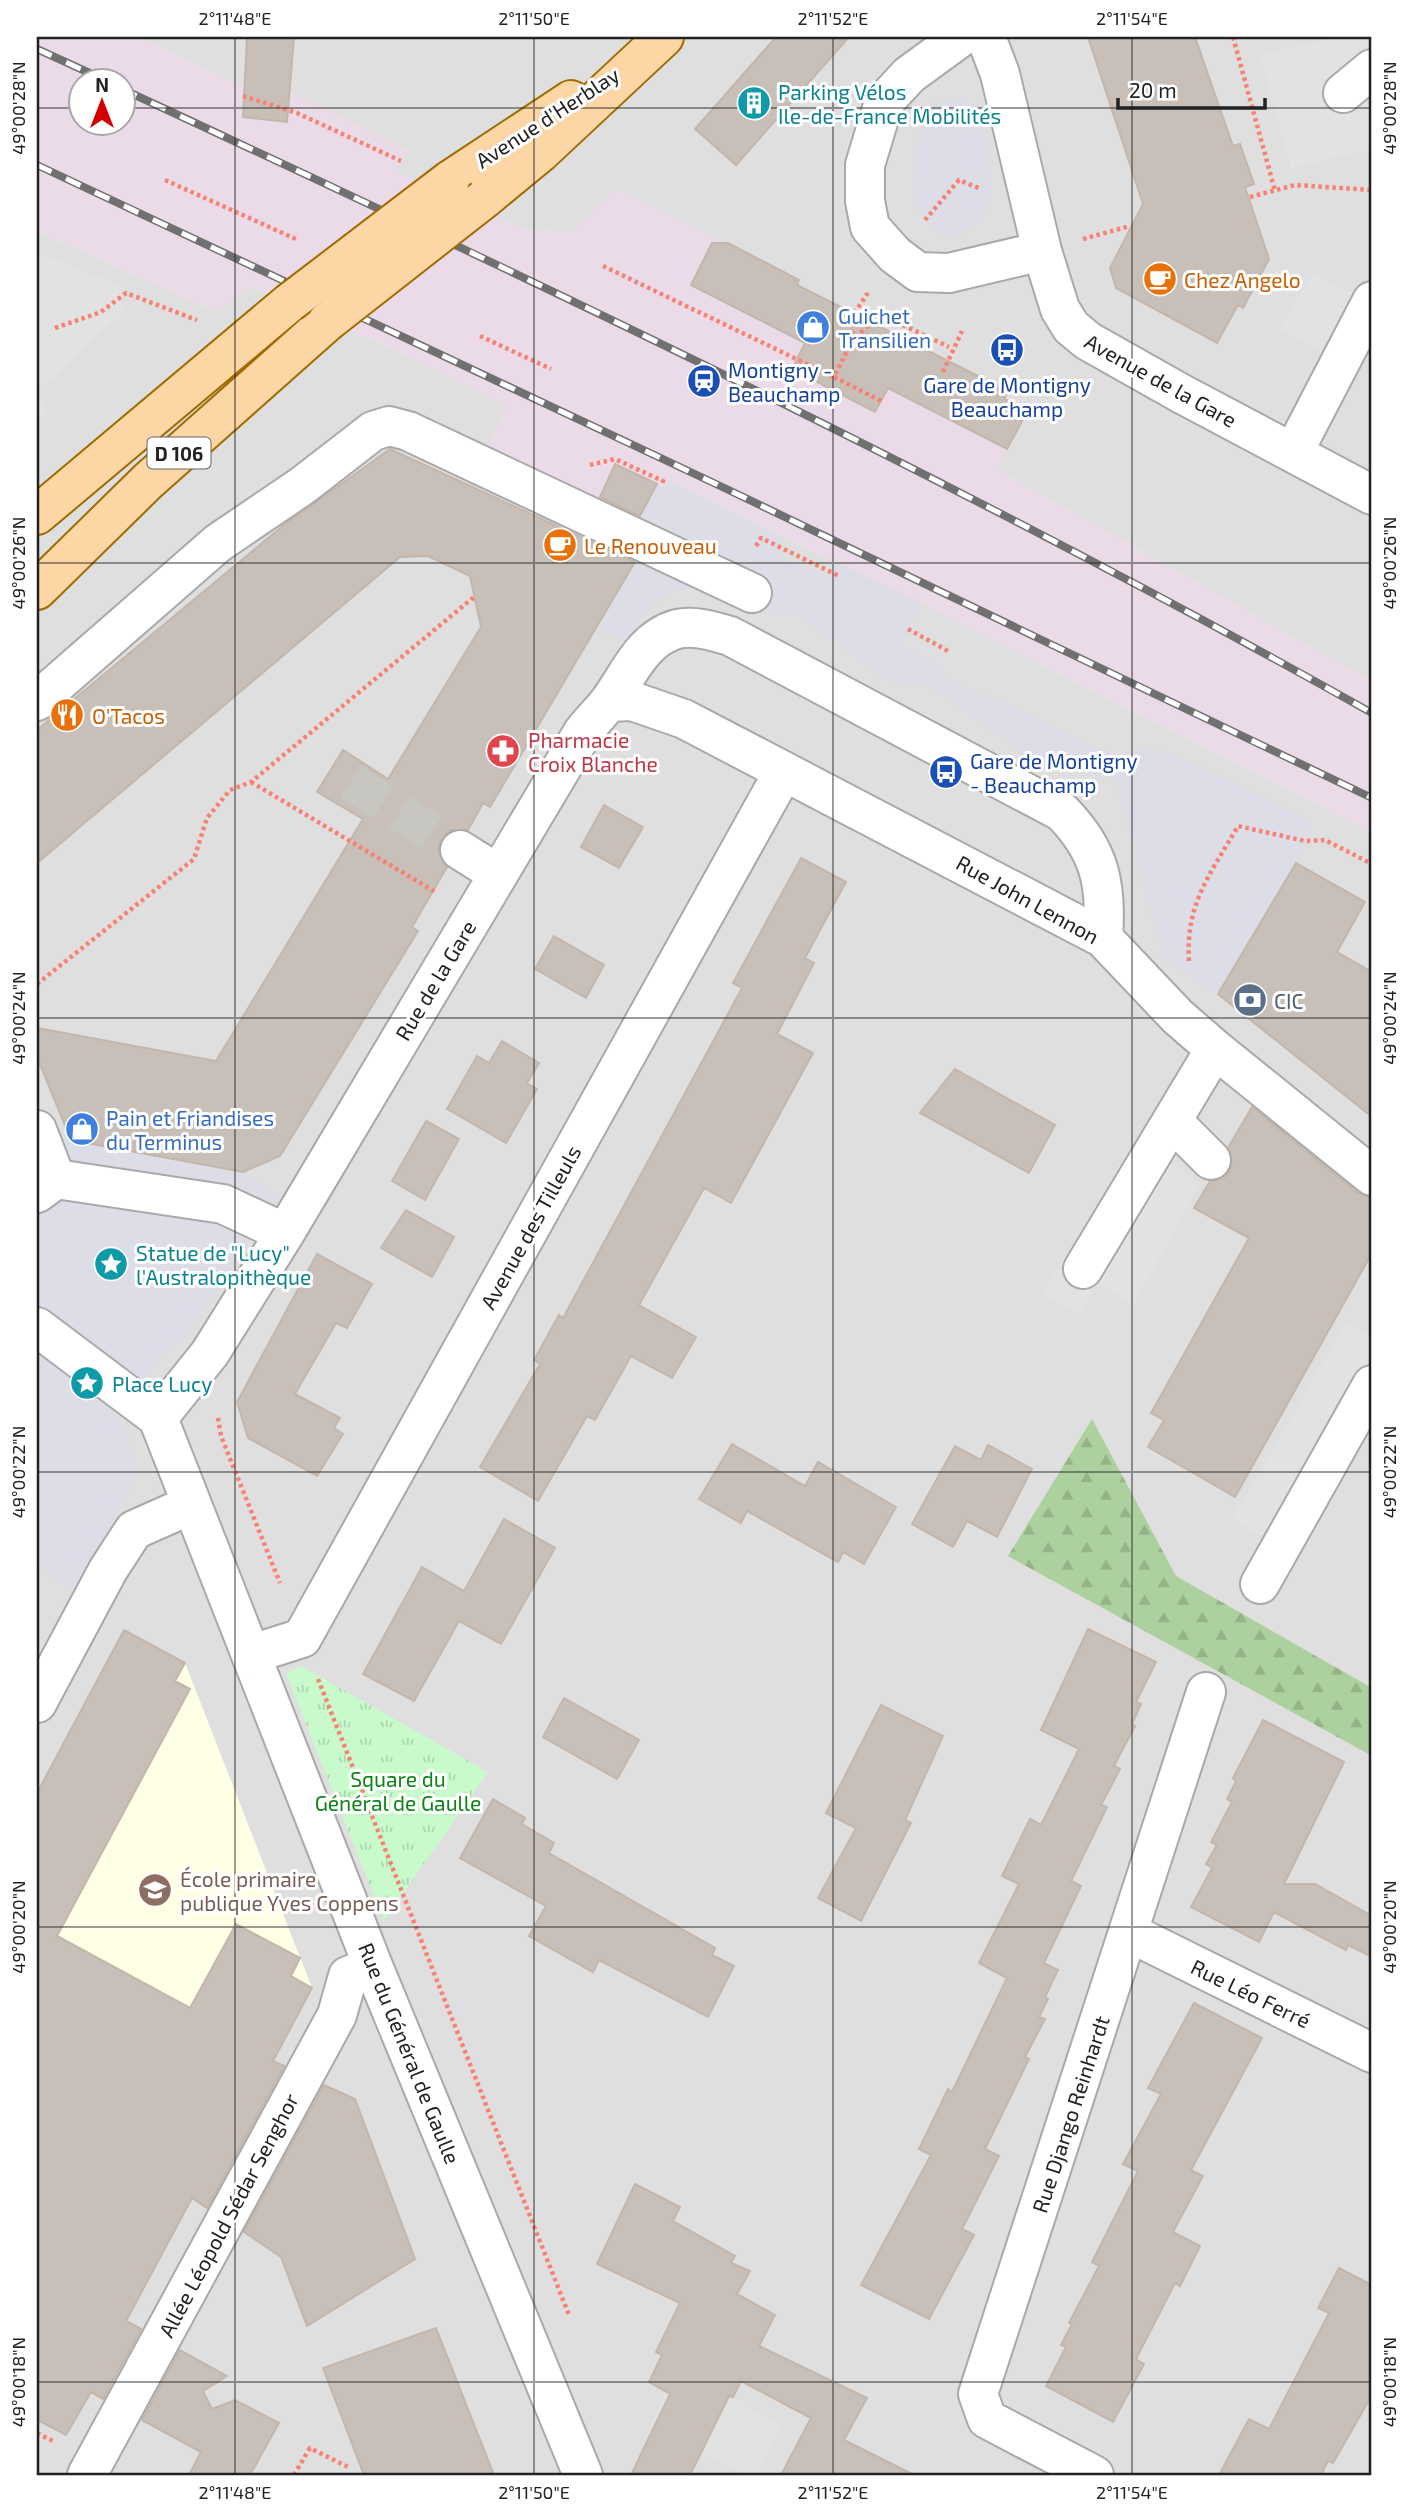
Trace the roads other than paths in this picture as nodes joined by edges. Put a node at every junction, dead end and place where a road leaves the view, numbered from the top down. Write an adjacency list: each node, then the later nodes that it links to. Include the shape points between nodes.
1 (961, 37): 6 (street, via 909,75 884,102 865,165 870,227 918,272 949,274)
2 (986, 37): 6 (street, Avenue de la Gare)
3 (654, 45): 10 (main road, Avenue d'Herblay / D 106, bridge, via 450,180 289,303); 11 (main road, Avenue d'Herblay / D 106, bridge, via 541,152 327,322 148,481)
4 (1372, 69): 5 (street)
5 (1343, 93)
6 (1059, 246): 8 (street, Avenue de la Gare, via 1060,309 1071,327)
7 (1372, 301): 8 (street)
8 (1293, 453): 9 (street, Avenue de la Gare)
9 (1372, 495)
10 (37, 515)
11 (37, 590)
12 (752, 593): 13 (street, via 408,431 388,426 373,430 218,543)
13 (37, 701)
14 (609, 702): 15 (street, via 652,706); 17 (street, Rue de la Gare, via 583,732); 18 (street, Rue de la Gare, via 630,666 650,645 676,629 704,629 730,636 1062,812 1083,833 1101,873 1106,905)
15 (784, 771): 18 (street, Rue John Lennon); 32 (street, Avenue des Tilleuls, via 302,1638)
16 (460, 850): 17 (street)
17 (498, 874): 25 (street, Rue de la Gare)
18 (1103, 938): 19 (street, Rue John Lennon)
19 (1215, 1049): 20 (street); 23 (street, Rue John Lennon)
20 (1172, 1121): 22 (street); 26 (street)
21 (37, 1130): 24 (street)
22 (1211, 1160)
23 (1372, 1176)
24 (47, 1186): 25 (street, via 223,1204)
25 (285, 1233): 29 (street, Rue de la Gare, via 210,1353)
26 (1083, 1269)
27 (37, 1327): 29 (street)
28 (1372, 1385): 31 (street)
29 (158, 1418): 30 (street, Rue du Général de Gaulle)
30 (190, 1505): 32 (street, Rue du Général de Gaulle); 34 (street, via 134,1530)
31 (1260, 1584)
32 (252, 1654): 36 (street, Rue du Général de Gaulle)
33 (1206, 1692): 35 (street, Rue Django Reinhardt)
34 (37, 1703)
35 (1130, 1933): 37 (street, Rue Léo Ferré); 40 (street, Rue Django Reinhardt, via 978,2394 987,2419)
36 (373, 1966): 38 (street, Rue du Général de Gaulle); 39 (street, Allée Léopold Sédar Senghor, via 348,1976 337,2015)
37 (1372, 2053)
38 (570, 2469)
39 (87, 2475)
40 (1094, 2475)

